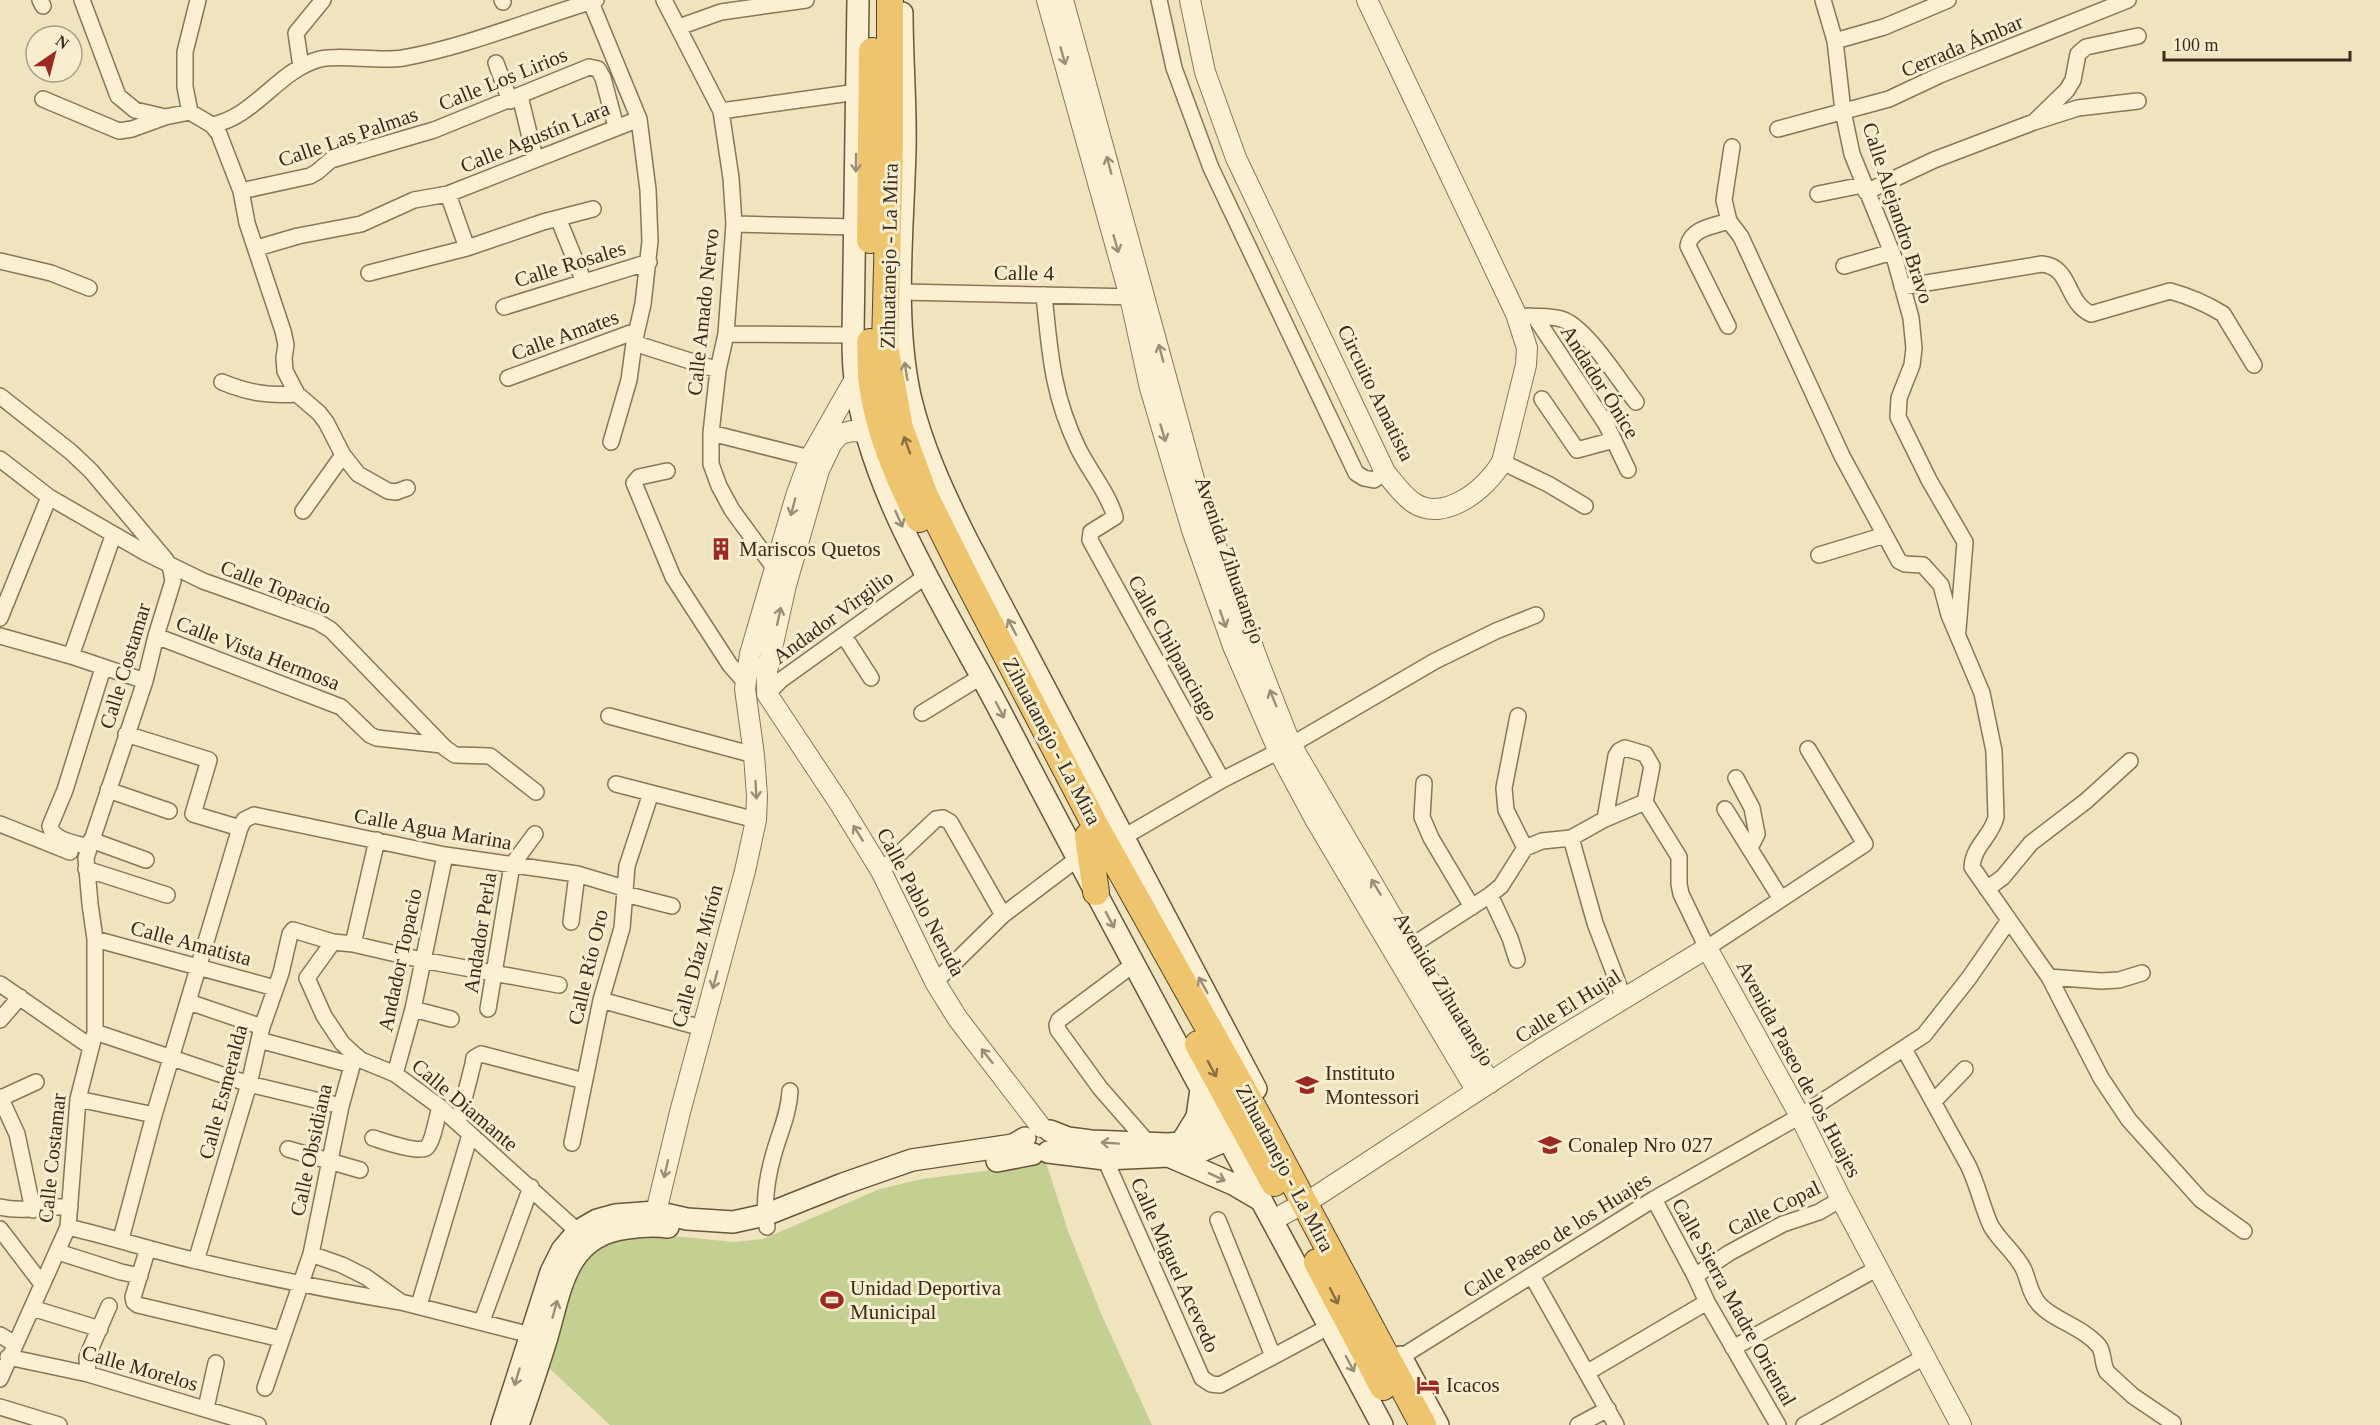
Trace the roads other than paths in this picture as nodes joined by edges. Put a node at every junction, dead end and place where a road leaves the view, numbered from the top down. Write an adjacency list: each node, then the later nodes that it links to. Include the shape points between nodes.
1 (81, 0): 31 (street, via 118,96 135,110)
2 (198, 0): 30 (street, via 185,52)
3 (323, 0): 23 (street, via 296,33)
4 (664, 0): 19 (street, Calle Amado Nervo)
5 (806, 0): 19 (street, via 721,12)
6 (858, 0): 24 (main road)
7 (873, 0): 144 (highway, Zihuatanejo - La Mira, via 869,319 872,385 880,422 898,477)
8 (890, 0): 38 (highway, Zihuatanejo - La Mira)
9 (903, 0): 38 (main road)
10 (1047, 0): 64 (street, Avenida Zihuatanejo, one-way to 64)
11 (1063, 0): 64 (street, Avenida Zihuatanejo, one-way to 11)
12 (1160, 0): 42 (street, via 1174,68)
13 (1190, 0): 41 (street, Circuito Amatista, via 1205,72)
14 (1367, 0): 66 (street, Circuito Amatista)
15 (1823, 0): 21 (street, Calle Alejandro Bravo)
16 (1948, 0): 21 (street, via 1884,27)
17 (2128, 0): 29 (street, Cerrada Ámbar, via 1889,99)
18 (592, 1): 23 (street, via 429,53 399,59 322,59); 32 (street)
19 (678, 27): 28 (street, Calle Amado Nervo)
20 (2138, 36): 33 (street, via 2086,47 2078,54 2067,90)
21 (1835, 41): 29 (street, Calle Alejandro Bravo)
22 (496, 63): 26 (street)
23 (301, 67): 34 (street, via 239,115)
24 (857, 92): 28 (street); 51 (main road, one-way to 51)
25 (43, 99): 31 (street, via 119,131)
26 (515, 99): 35 (street, Calle Los Lirios, via 589,67 598,69); 37 (street, Calle Los Lirios); 40 (street)
27 (2138, 101): 33 (street, via 2078,108)
28 (721, 111): 50 (street, Calle Amado Nervo)
29 (1843, 111): 36 (street, Cerrada Ámbar); 43 (street, Calle Alejandro Bravo)
30 (190, 112): 31 (street); 34 (street)
31 (165, 117)
32 (639, 119): 35 (street, Calle Agustín Lara); 56 (street, via 648,190)
33 (2034, 122): 43 (street)
34 (212, 125): 44 (street)
35 (616, 127): 40 (street, Calle Agustín Lara)
36 (1778, 129)
37 (434, 130): 44 (street, Calle Las Palmas, via 331,160 310,176)
38 (898, 146): 62 (main road); 210 (highway, Zihuatanejo - La Mira, one-way to 38, via 970,586 925,496 900,428 885,346)
39 (1732, 147): 49 (street, via 1724,200)
40 (535, 158): 45 (street, Calle Agustín Lara)
41 (1236, 158): 42 (street); 90 (street, Circuito Amatista)
42 (1210, 168): 90 (street, via 1356,472 1374,480)
43 (1865, 188): 46 (street); 54 (street, Calle Alejandro Bravo)
44 (241, 191): 52 (street)
45 (448, 194): 52 (street, Calle Agustín Lara, via 414,200 362,224); 53 (street)
46 (1818, 194)
47 (592, 209): 48 (street)
48 (558, 218): 53 (street); 59 (street)
49 (1729, 221): 67 (street, via 1696,232 1688,246); 95 (street, via 1742,237 1842,456)
50 (734, 224): 51 (street); 68 (street, Calle Amado Nervo)
51 (855, 227): 69 (main road)
52 (257, 248): 76 (street, via 283,331 285,371)
53 (467, 248): 58 (street)
54 (1892, 252): 57 (street); 60 (street, Calle Alejandro Bravo)
55 (0, 261): 61 (street, via 51,273)
56 (649, 262): 59 (street, Calle Rosales); 70 (street)
57 (1844, 266)
58 (369, 273)
59 (584, 282): 65 (street, Calle Rosales)
60 (1902, 287): 71 (street, via 2042,264 2060,271 2076,303 2091,314 2170,291 2223,314); 106 (street, Calle Alejandro Bravo, via 1914,348 1899,398 1898,417 1965,542)
61 (89, 288)
62 (901, 292): 63 (street, Calle 4); 141 (main road, one-way to 62, via 935,474 911,397 902,347)
63 (1044, 295): 64 (street, Calle 4); 126 (street, Calle Chilpancingo, via 1052,372 1062,410 1115,517 1089,536)
64 (1138, 297): 121 (street, Avenida Zihuatanejo, via 1201,505)
65 (504, 307)
66 (1526, 315): 79 (street, via 1567,321 1586,337); 82 (street, Andador Ónice); 87 (street, Circuito Amatista, via 1526,365)
67 (1728, 326)
68 (726, 334): 69 (street); 72 (street, Calle Amado Nervo)
69 (853, 336): 74 (main road)
70 (635, 337): 72 (street, Calle Amates); 73 (street, Calle Amates); 83 (street, via 629,381)
71 (2254, 365)
72 (718, 370): 81 (street, Calle Amado Nervo)
73 (508, 378)
74 (855, 379): 80 (main road); 85 (street)
75 (222, 382): 76 (street, via 248,392)
76 (297, 394): 84 (street, via 326,422)
77 (0, 396): 98 (street, via 91,471)
78 (1542, 399): 82 (street, via 1577,450)
79 (1636, 402)
80 (867, 432): 99 (main road, one-way to 99, via 897,517); 100 (street, via 840,434 832,444)
81 (711, 433): 85 (street); 100 (street, Calle Amado Nervo, via 711,464 718,486)
82 (1614, 440): 88 (street, Andador Ónice)
83 (611, 442)
84 (343, 455): 91 (street, via 358,474 388,491); 94 (street)
85 (810, 458): 100 (street, one-way to 100, via 796,496)
86 (0, 459): 92 (street, Calle Topacio)
87 (1502, 462): 90 (street, Circuito Amatista, via 1494,475 1469,496 1455,504 1430,509 1404,495); 93 (street)
88 (1628, 470)
89 (667, 471): 112 (street, via 639,477 634,483 673,577 720,652)
90 (1386, 472)
91 (407, 488)
92 (49, 497): 96 (street, Calle Topacio); 102 (street)
93 (1585, 506)
94 (303, 511)
95 (1886, 535): 97 (street); 106 (street, via 1899,561 1923,565 1941,585)
96 (113, 536): 98 (street, Calle Topacio); 107 (street)
97 (1819, 555)
98 (170, 565): 104 (street, Calle Costamar, via 173,581); 120 (street, Calle Topacio, via 331,630)
99 (926, 576): 105 (street, Andador Virgilio); 109 (main road)
100 (781, 577): 112 (street, Calle Díaz Mirón, via 755,636); 113 (street, one-way to 100)
101 (1536, 615): 121 (street, via 1435,661)
102 (0, 618)
103 (0, 636): 107 (street)
104 (156, 636): 111 (street, Calle Costamar); 120 (street, Calle Vista Hermosa, via 341,707 377,738)
105 (844, 636): 110 (street); 113 (street, Andador Virgilio)
106 (1958, 636): 153 (street, via 1982,693 1995,751 1996,817 1973,855 1972,867)
107 (71, 656): 108 (street)
108 (103, 668): 111 (street); 140 (street)
109 (982, 676): 114 (street); 144 (main road, one-way to 144)
110 (872, 678)
111 (145, 681): 119 (street, Calle Costamar)
112 (745, 682): 117 (street, Calle Díaz Mirón)
113 (767, 694): 118 (street, Calle Pablo Neruda)
114 (922, 712)
115 (609, 716): 123 (street)
116 (1518, 716): 145 (street, via 1504,788 1506,810)
117 (749, 720): 118 (street, via 769,715); 123 (street, Calle Díaz Mirón)
118 (787, 725): 151 (street, Calle Pablo Neruda, one-way to 118)
119 (126, 734): 129 (street, Calle Costamar); 138 (street, via 209,760 193,814)
120 (442, 745): 130 (street, Calle Topacio, via 454,755 490,756)
121 (1285, 748): 126 (street); 168 (street, Avenida Zihuatanejo, one-way to 121); 200 (street, Avenida Zihuatanejo, via 1316,821)
122 (1808, 749): 158 (street, via 1864,844)
123 (754, 755): 136 (street, Calle Díaz Mirón, one-way to 136)
124 (2130, 760): 153 (street, via 2086,801 2031,843 2003,877)
125 (1737, 778): 146 (street, via 1752,808 1757,834)
126 (1222, 780): 141 (street)
127 (1424, 783): 160 (street, via 1422,818)
128 (616, 784): 131 (street)
129 (108, 790): 134 (street); 147 (street, Calle Costamar)
130 (536, 792)
131 (651, 794): 136 (street); 154 (street, Calle Río Oro, via 627,866)
132 (1645, 802): 135 (street); 135 (street, via 1650,759 1625,748 1616,756); 169 (street, Avenida Paseo de los Huajes, via 1679,856 1681,894)
133 (1725, 809): 146 (street)
134 (169, 811)
135 (1605, 819): 142 (street)
136 (756, 820): 189 (street, Calle Díaz Mirón, one-way to 189)
137 (0, 824): 140 (street)
138 (240, 828): 143 (street, Calle Agua Marina, via 244,820 254,815); 173 (street)
139 (535, 834): 150 (street)
140 (47, 837): 147 (street, via 59,838)
141 (1122, 838): 210 (main road, one-way to 141, via 1209,997)
142 (1571, 838): 145 (street, via 1542,841); 182 (street, via 1595,922)
143 (377, 840): 148 (street, Calle Agua Marina); 167 (street)
144 (1082, 847): 155 (highway); 161 (street); 210 (highway, Zihuatanejo - La Mira, one-way to 210)
145 (1525, 848): 157 (street, via 1501,886)
146 (1750, 848): 158 (street)
147 (88, 854): 149 (street); 156 (street); 165 (street, Calle Costamar)
148 (445, 855): 150 (street, Calle Agua Marina); 170 (street, Andador Topacio)
149 (146, 860)
150 (512, 865): 152 (street, Calle Agua Marina); 174 (street, Andador Perla)
151 (881, 871): 161 (street, via 936,819 943,818 950,822); 177 (street, Calle Pablo Neruda)
152 (577, 874): 154 (street, Calle Agua Marina); 163 (street)
153 (1987, 889): 162 (street)
154 (625, 891): 159 (street, Calle Agua Marina); 183 (street, Calle Río Oro, via 618,946)
155 (1096, 892): 172 (main road, one-way to 172)
156 (167, 895)
157 (1490, 895): 160 (street); 171 (street)
158 (1781, 899): 169 (street)
159 (672, 906)
160 (1472, 907): 168 (street)
161 (1003, 915): 177 (street)
162 (2009, 920): 176 (street); 192 (street, Calle Paseo de los Huajes, via 1942,1015)
163 (572, 922)
164 (290, 934): 166 (street, Calle Río Oro, via 293,930); 180 (street, Calle Esmeralda)
165 (95, 939): 173 (street, Calle Amatista); 191 (street, Calle Costamar)
166 (333, 942): 167 (street, Calle Río Oro); 194 (street, Calle Diamante, via 307,978 324,1016)
167 (353, 944): 170 (street, Calle Río Oro)
168 (1411, 946): 200 (street, Avenida Zihuatanejo)
169 (1707, 948): 182 (street, Calle El Hujal); 209 (street, Avenida Paseo de los Huajes)
170 (423, 960): 174 (street, Calle Río Oro); 185 (street, Andador Topacio)
171 (1517, 960)
172 (1134, 964): 201 (main road); 216 (street, Calle Miguel Acevedo, via 1057,1025 1100,1088)
173 (200, 966): 180 (street, Calle Amatista); 184 (street)
174 (494, 973): 179 (street, Calle Río Oro); 186 (street, Andador Perla)
175 (2142, 973): 176 (street, via 2101,981)
176 (2049, 976): 235 (street, via 2102,1078 2129,1120 2201,1200)
177 (935, 982): 214 (street, Calle Pablo Neruda, one-way to 177)
178 (0, 984): 181 (street)
179 (559, 985)
180 (276, 988): 190 (street, Calle Esmeralda)
181 (20, 997): 188 (street); 191 (street)
182 (1624, 999): 200 (street, Calle El Hujal)
183 (602, 1000): 189 (street); 197 (street, Calle Río Oro)
184 (189, 1002): 190 (street, Calle Diamante); 193 (street)
185 (413, 1009): 187 (street); 196 (street, Andador Topacio)
186 (488, 1009)
187 (451, 1019)
188 (0, 1020)
189 (702, 1028): 230 (street, Calle Díaz Mirón, one-way to 230)
190 (260, 1034): 194 (street, Calle Diamante); 199 (street, Calle Esmeralda)
191 (93, 1040): 193 (street); 204 (street, Calle Costamar)
192 (1904, 1049): 205 (street); 209 (street, Calle Paseo de los Huajes)
193 (172, 1057): 199 (street); 208 (street)
194 (353, 1060): 196 (street, Calle Diamante); 206 (street, Calle Obsidiana)
195 (1965, 1070): 205 (street)
196 (395, 1074): 207 (street, Calle Diamante)
197 (584, 1081): 211 (street, via 481,1054 474,1058); 215 (street, Calle Río Oro)
198 (36, 1082): 203 (street)
199 (249, 1084): 206 (street); 243 (street, Calle Esmeralda)
200 (1483, 1087): 228 (street, Calle El Hujal)
201 (1201, 1089): 210 (main road); 218 (main road, via 1197,1118)
202 (790, 1091): 232 (street, via 773,1154 765,1199)
203 (0, 1097): 229 (street, via 16,1134)
204 (78, 1099): 208 (street); 227 (street, Calle Costamar)
205 (1934, 1101): 275 (street, via 1977,1183 1992,1228 2024,1270 2032,1295 2040,1305 2093,1340 2101,1349 2107,1372 2133,1396)
206 (341, 1106): 220 (street, Calle Obsidiana)
207 (440, 1107): 211 (street, Calle Diamante); 213 (street, via 425,1148 418,1150)
208 (154, 1115): 238 (street)
209 (1800, 1116): 223 (street, Calle Paseo de los Huajes); 224 (street, Avenida Paseo de los Huajes)
210 (1247, 1121): 218 (main road); 225 (main road); 228 (highway, Zihuatanejo - La Mira)
211 (458, 1123): 212 (street, Calle Diamante)
212 (470, 1135): 222 (street, Calle Diamante); 253 (street)
213 (373, 1138)
214 (1040, 1141): 216 (main road, one-way to 214, via 1068,1138); 219 (main road); 232 (main road, via 843,1184)
215 (572, 1143)
216 (1149, 1144): 218 (main road)
217 (288, 1149): 220 (street)
218 (1176, 1150): 219 (main road); 225 (main road, one-way to 225)
219 (1105, 1159): 264 (street, Calle Miguel Acevedo, via 1202,1378 1220,1385)
220 (329, 1162): 221 (street); 242 (street, Calle Obsidiana)
221 (360, 1170)
222 (531, 1187): 237 (street, Calle Diamante); 256 (street)
223 (1654, 1199): 246 (street, Calle Paseo de los Huajes); 247 (street, Calle Sierra Madre Oriental)
224 (1840, 1199): 244 (street, Avenida Paseo de los Huajes); 247 (street, Calle Copal, via 1819,1212 1783,1224)
225 (1262, 1201): 228 (main road)
226 (0, 1207): 229 (street)
227 (70, 1207): 229 (street); 233 (street, Calle Costamar)
228 (1295, 1207): 250 (highway, Zihuatanejo - La Mira); 257 (main road); 281 (highway, Zihuatanejo - La Mira, one-way to 281)
229 (33, 1210)
230 (656, 1212): 232 (main road, via 716,1223); 237 (main road, via 597,1220)
231 (1218, 1220): 264 (street)
232 (766, 1221): 237 (main road, via 745,1233 725,1235 653,1225)
233 (68, 1227): 238 (street); 241 (street, Calle Costamar)
234 (0, 1229): 248 (street)
235 (2244, 1231)
236 (0, 1235): 239 (street)
237 (583, 1236): 260 (main road, via 562,1250 551,1272)
238 (121, 1239): 240 (street)
239 (0, 1242)
240 (148, 1248): 243 (street); 245 (street)
241 (58, 1252): 245 (street); 248 (street, Calle Costamar)
242 (310, 1254): 249 (street); 251 (street, via 366,1277)
243 (196, 1261): 249 (street)
244 (1878, 1268): 262 (street); 265 (street, Avenida Paseo de los Huajes)
245 (140, 1276): 261 (street, via 133,1297 138,1305)
246 (1532, 1276): 266 (street, Calle Paseo de los Huajes); 268 (street)
247 (1695, 1276): 252 (street, Calle Sierra Madre Oriental)
248 (42, 1284): 255 (street, Calle Costamar)
249 (300, 1285): 251 (street); 261 (street)
250 (1361, 1296): 266 (main road); 282 (highway, Zihuatanejo - La Mira)
251 (401, 1302): 253 (street)
252 (1707, 1302): 262 (street, Calle Sierra Madre Oriental); 268 (street)
253 (419, 1305): 256 (street)
254 (109, 1306): 258 (street)
255 (32, 1308): 258 (street); 263 (street, Calle Costamar)
256 (482, 1321): 260 (street)
257 (1330, 1326): 264 (street); 280 (main road, one-way to 280)
258 (100, 1329): 269 (street, via 87,1358)
259 (0, 1335): 263 (street, Calle Morelos)
260 (538, 1337): 278 (main road, one-way to 278); 279 (main road)
261 (281, 1339): 271 (street)
262 (1733, 1348): 286 (street, Calle Sierra Madre Oriental)
263 (12, 1350): 269 (street, Calle Morelos); 270 (street, Calle Costamar)
264 (1273, 1356)
265 (1926, 1356): 287 (street); 288 (street, Avenida Paseo de los Huajes)
266 (1401, 1357): 283 (main road)
267 (216, 1363): 273 (street)
268 (1588, 1372): 274 (street)
269 (88, 1374): 273 (street, Calle Morelos)
270 (0, 1379)
271 (265, 1388)
272 (0, 1407): 276 (street)
273 (206, 1408): 277 (street, Calle Morelos)
274 (1608, 1408): 284 (street); 285 (street)
275 (2173, 1423)
276 (59, 1425)
277 (258, 1425)
278 (502, 1425)
279 (519, 1425)
280 (1383, 1425)
281 (1404, 1425)
282 (1423, 1425)
283 (1438, 1425)
284 (1578, 1425)
285 (1616, 1425)
286 (1778, 1425)
287 (1804, 1425)
288 (1961, 1425)

